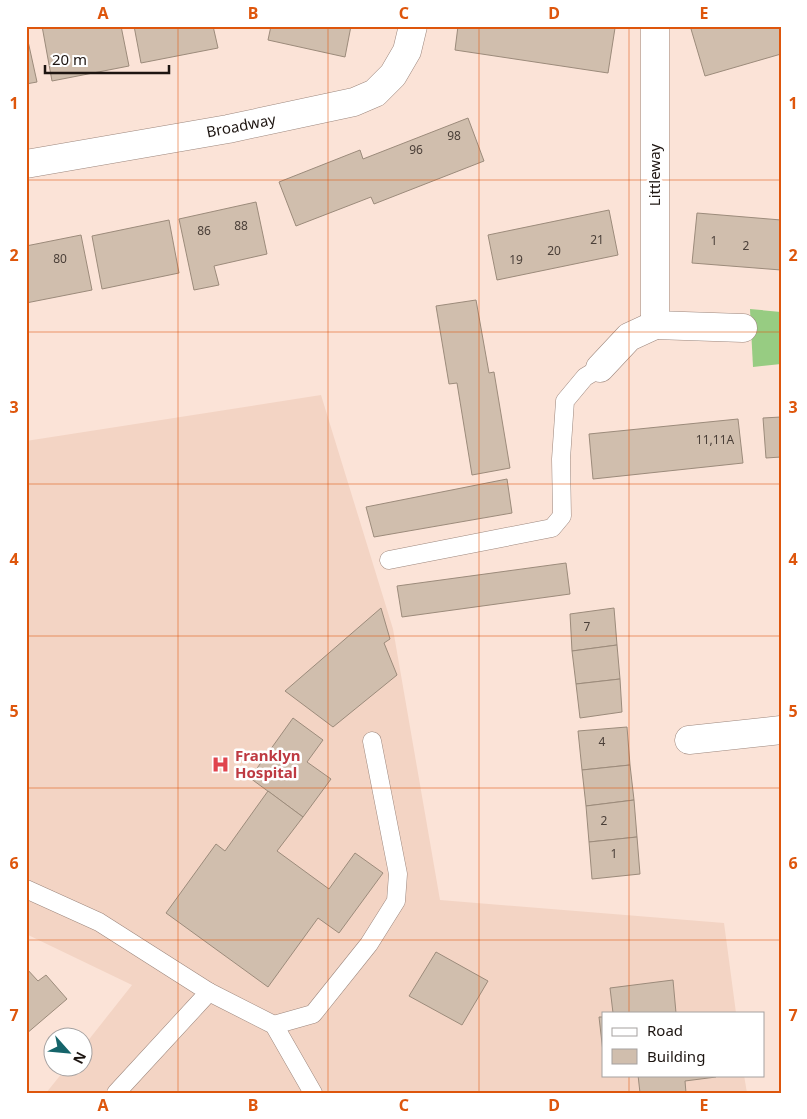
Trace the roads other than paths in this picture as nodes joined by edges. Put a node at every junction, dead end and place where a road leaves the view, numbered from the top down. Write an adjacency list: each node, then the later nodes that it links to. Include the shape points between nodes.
1 (413, 26): 3 (street, Broadway, via 407,51 393,75 376,93 354,102 228,129)
2 (655, 26): 4 (street, Littleway)
3 (26, 164)
4 (655, 325): 5 (street); 6 (street, via 629,337)
5 (743, 328)
6 (600, 368): 7 (lane, via 585,377 565,402 562,516 552,528)
7 (389, 560)
8 (781, 730): 9 (street)
9 (689, 740)
10 (372, 741): 13 (lane, via 398,874 396,900 369,944 312,1014)
11 (26, 889): 12 (lane, via 99,922)
12 (209, 992): 13 (lane); 14 (lane)
13 (274, 1025): 15 (lane)
14 (116, 1093)
15 (312, 1093)

